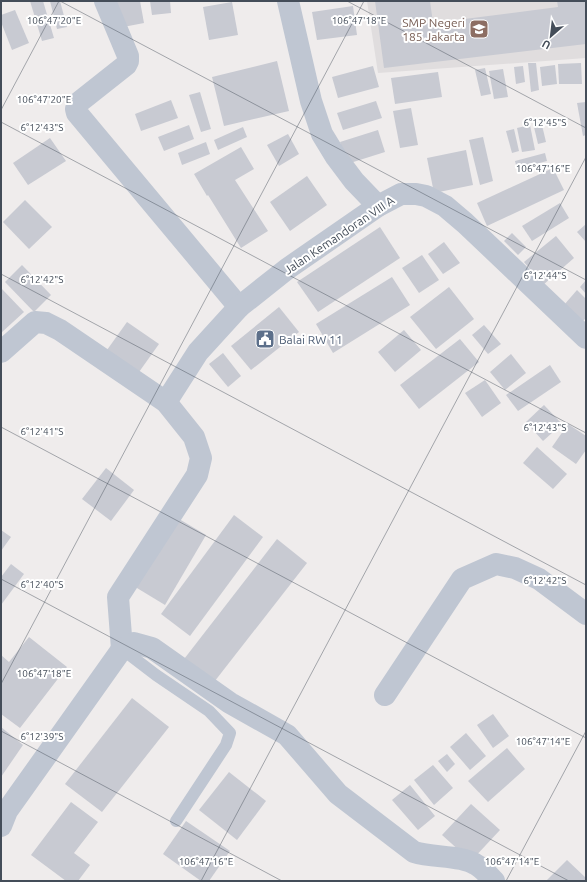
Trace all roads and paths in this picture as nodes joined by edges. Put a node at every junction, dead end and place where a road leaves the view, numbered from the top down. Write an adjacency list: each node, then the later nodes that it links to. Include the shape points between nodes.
1 (105, 1): 4 (street, via 128,61 78,103 77,113)
2 (288, 1): 3 (street, via 311,101 322,134 354,181)
3 (378, 206): 4 (street, Jalan Kemandoran VIII A, via 287,269); 5 (street, Jalan Kemandoran VIII A, via 400,194 416,194 445,206)
4 (239, 307): 7 (street, Jalan Kemandoran VIII A, via 198,352)
5 (586, 338)
6 (1, 352): 7 (street, via 35,322 46,323)
7 (166, 402): 9 (street, via 194,437 201,458 197,475 118,597)
8 (586, 614): 10 (street, via 539,579 515,568 496,564 462,579)
9 (122, 649): 11 (lane, via 209,711 230,733 226,745); 12 (street, via 7,811); 13 (street, via 134,643 152,648 230,703 287,735 338,794 414,852 464,860 475,864)
10 (385, 695)
11 (176, 821)
12 (1, 826)
13 (494, 881)

